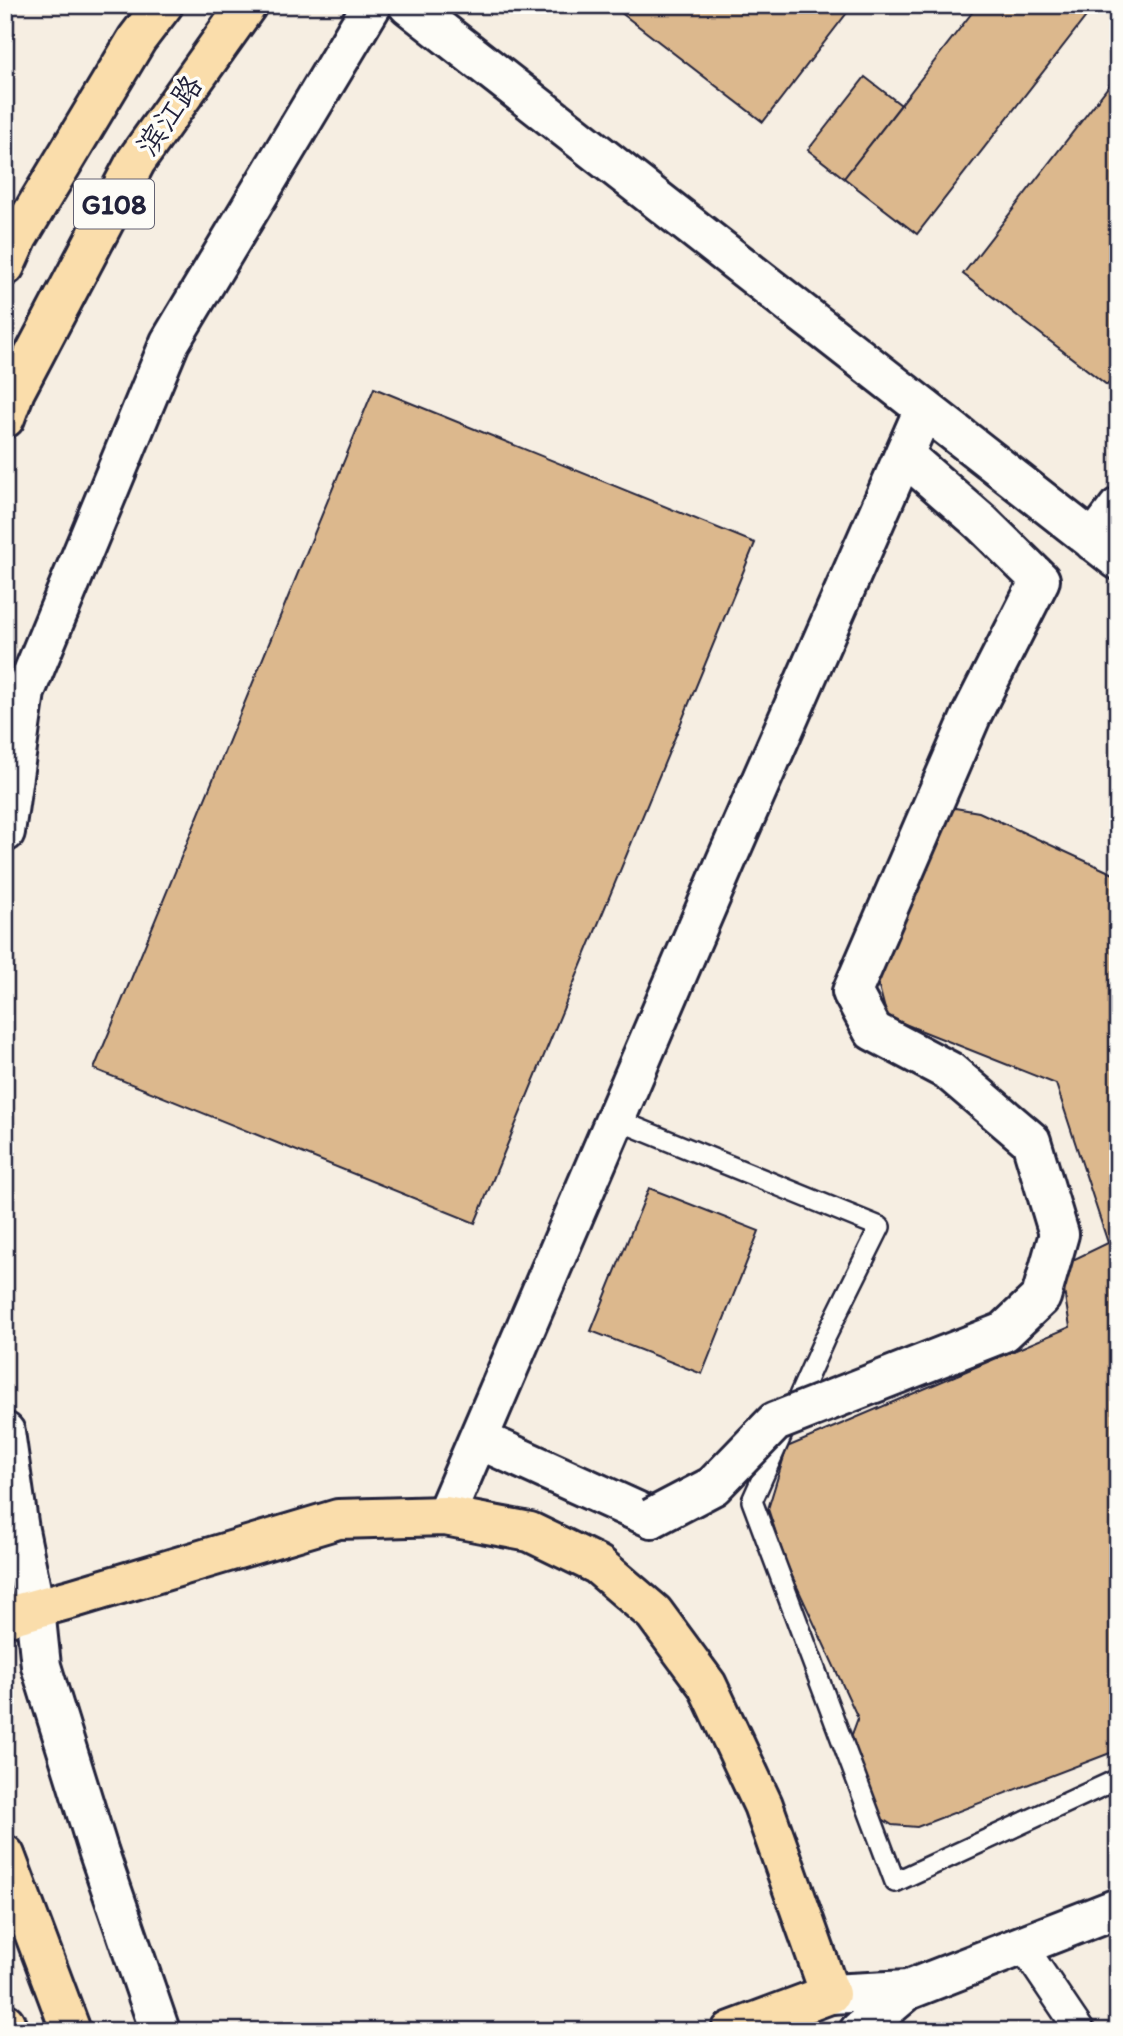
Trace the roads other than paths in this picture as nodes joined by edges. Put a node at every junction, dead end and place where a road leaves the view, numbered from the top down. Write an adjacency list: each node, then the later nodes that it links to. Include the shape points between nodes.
1 (163, 5): 5 (main road, G108, via 137,39)
2 (247, 5): 7 (main road, 滨江路 / G108, via 136,162)
3 (372, 5): 11 (street, via 170,342 24,692)
4 (408, 5): 6 (street)
5 (5, 266)
6 (924, 409): 8 (street); 10 (street)
7 (5, 418)
8 (904, 455): 12 (street); 14 (street, bridge, via 1040,580 972,714 852,992 873,1031 949,1071 1031,1141 1059,1234 1041,1297 1004,1332 775,1422 713,1486 652,1518)
9 (1118, 508): 10 (street)
10 (1105, 550)
11 (5, 832)
12 (615, 1119): 14 (street); 17 (lane, via 880,1227 752,1501 895,1882)
13 (5, 1432): 16 (street, via 19,1530)
14 (478, 1439): 15 (street)
15 (445, 1516): 16 (main road, via 338,1519); 22 (main road, via 530,1532 598,1565 654,1613 706,1685 763,1805)
16 (20, 1613): 26 (street)
17 (1118, 1779)
18 (5, 1855): 25 (main road)
19 (1118, 1908): 20 (street)
20 (1022, 1945): 21 (street); 29 (street)
21 (908, 1990): 22 (street); 28 (street)
22 (830, 1994): 27 (main road)
23 (5, 2023): 24 (main road)
24 (8, 2031)
25 (71, 2031)
26 (160, 2031)
27 (731, 2031)
28 (859, 2031)
29 (1080, 2031)

